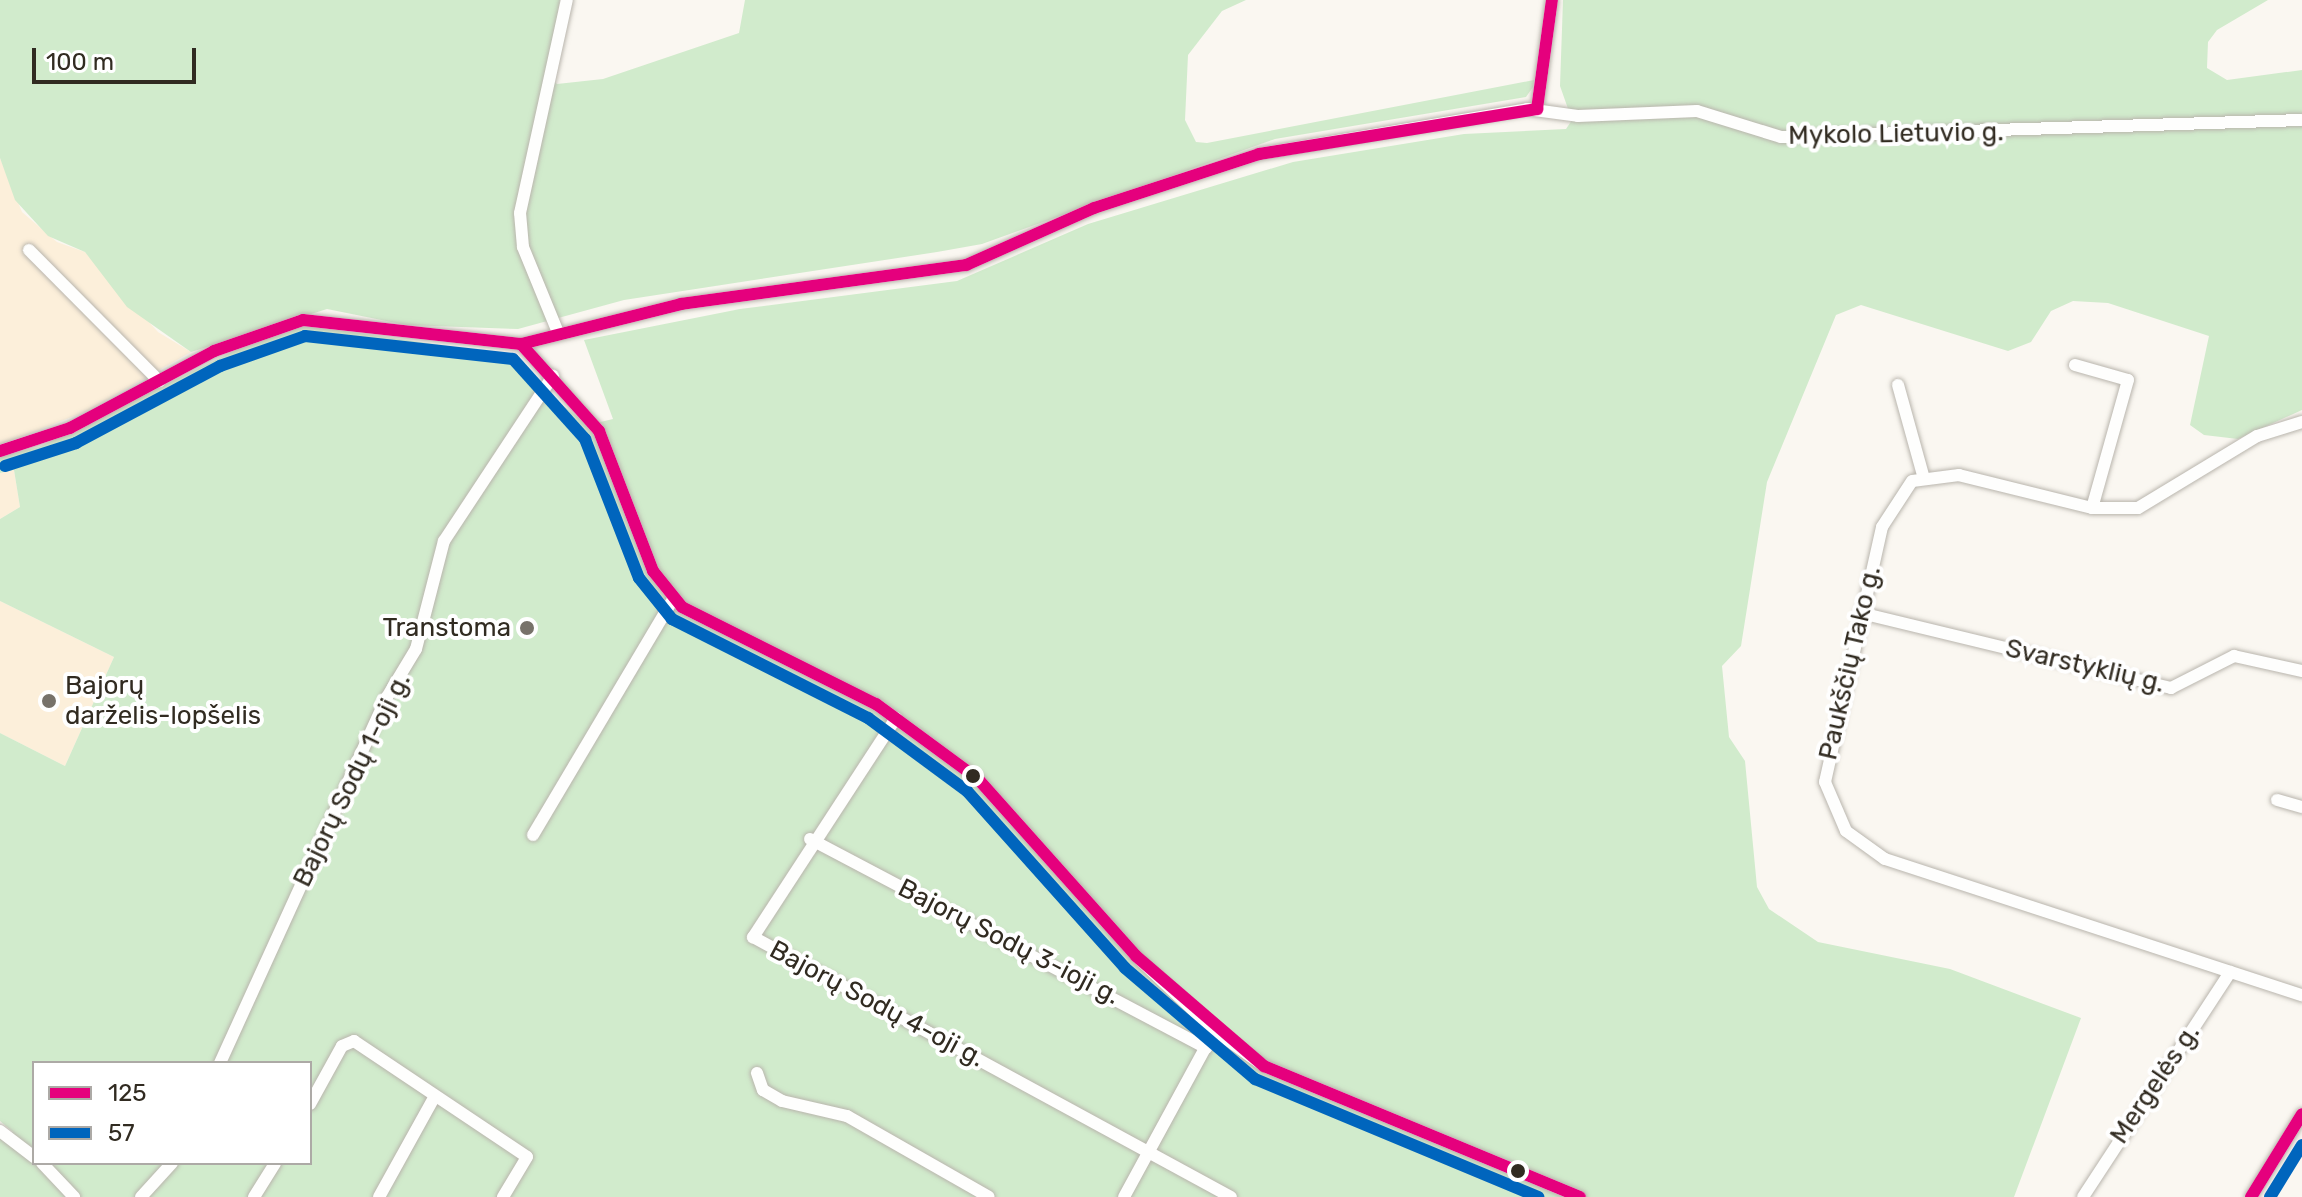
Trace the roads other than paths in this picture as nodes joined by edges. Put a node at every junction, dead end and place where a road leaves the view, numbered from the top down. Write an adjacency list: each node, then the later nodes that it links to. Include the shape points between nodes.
1 (567, 0): 6 (street, via 556,68 528,153 520,213 523,247)
2 (1552, 0): 3 (street)
3 (1537, 109): 4 (street, Mykolo Lietuvio g., via 1578,116 1697,111 1781,137); 6 (street, Mykolo Lietuvio g., via 1259,154 1094,208 966,265 681,304)
4 (2302, 120)
5 (29, 250): 10 (street)
6 (557, 330): 7 (street, Mykolo Lietuvio g.)
7 (521, 344): 9 (street); 10 (street, via 311,319 254,334)
8 (2075, 365): 15 (street, via 2128,380)
9 (553, 376): 16 (street, via 599,431 653,571); 28 (street, Bajorų Sodų 1-oji g., via 444,541 416,649 387,697)
10 (159, 381): 13 (street, via 70,428)
11 (1898, 385): 14 (street)
12 (2302, 422): 15 (street, via 2257,436 2138,508)
13 (0, 451)
14 (1923, 475): 15 (street, via 1959,475); 17 (street, Paukščių Tako g., via 1890,507)
15 (2092, 508)
16 (673, 599): 19 (street); 22 (street)
17 (1861, 613): 18 (street, Svarstyklių g., via 2162,687 2177,687 2234,656); 24 (street, Paukščių Tako g., via 1825,765 1833,811 1853,839 1902,866)
18 (2302, 671)
19 (896, 718): 23 (street, Bajorų Sodų 4-oji g.); 26 (street, via 993,792 1105,924)
20 (2277, 800): 21 (street)
21 (2302, 807)
22 (533, 835)
23 (810, 839): 27 (street, Bajorų Sodų 3-ioji g.); 34 (street, Bajorų Sodų 4-oji g., via 753,937)
24 (2230, 972): 25 (street, Paukščių Tako g.); 49 (street, Mergelės g.)
25 (2302, 995)
26 (1215, 1031): 27 (street); 39 (street, via 1285,1078)
27 (1206, 1048): 34 (street)
28 (221, 1061)
29 (757, 1073): 45 (street, via 763,1090 782,1101 847,1116)
30 (435, 1096): 31 (street, via 347,1040); 43 (street); 44 (street, via 527,1157)
31 (312, 1101)
32 (2302, 1114): 50 (street)
33 (0, 1131): 35 (street)
34 (1148, 1153): 46 (street); 47 (street, Bajorų Sodų 4-oji g.)
35 (32, 1155)
36 (44, 1165): 40 (street)
37 (170, 1165): 41 (street)
38 (274, 1165): 42 (street)
39 (1560, 1193): 48 (street)
40 (74, 1197)
41 (141, 1197)
42 (254, 1197)
43 (379, 1197)
44 (503, 1197)
45 (989, 1197)
46 (1124, 1197)
47 (1231, 1197)
48 (1580, 1197)
49 (2083, 1197)
50 (2251, 1197)

